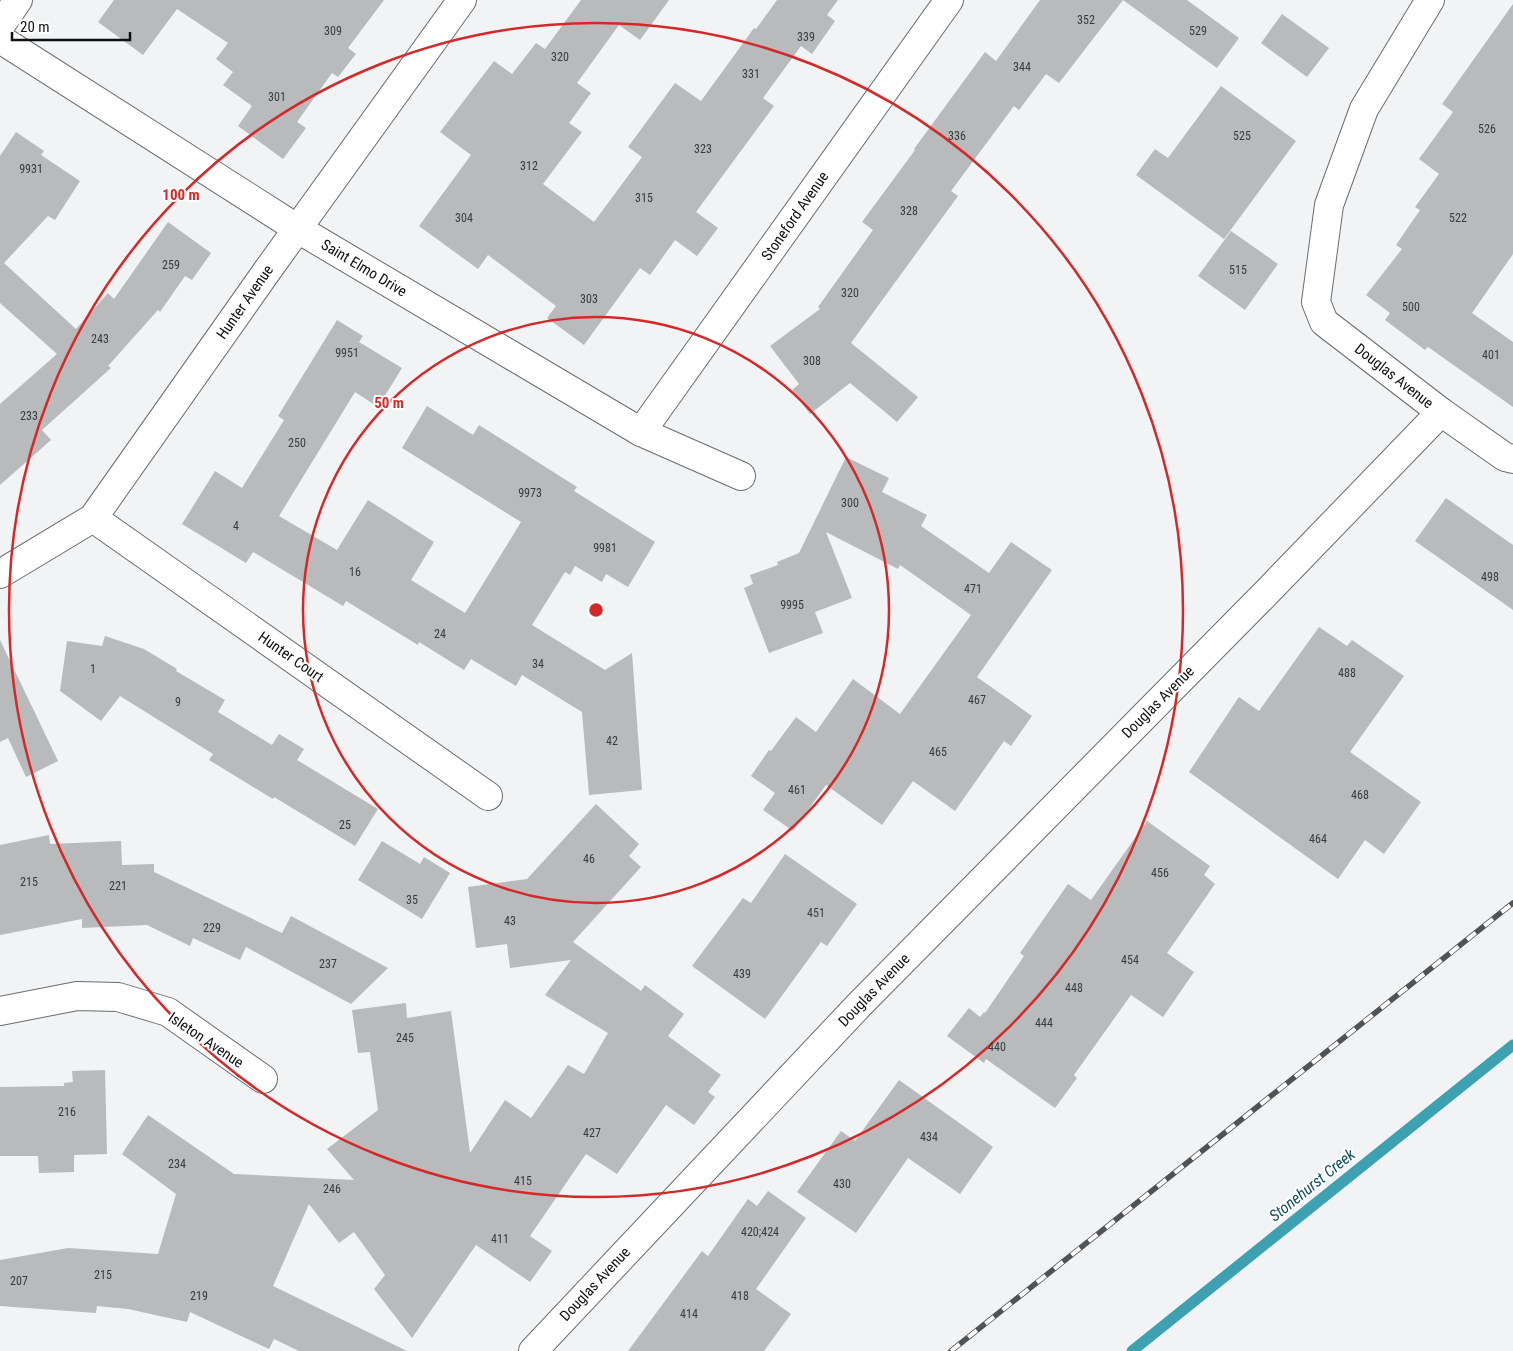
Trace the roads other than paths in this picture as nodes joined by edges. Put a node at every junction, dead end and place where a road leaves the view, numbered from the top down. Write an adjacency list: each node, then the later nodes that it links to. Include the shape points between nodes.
1 (18, 0): 5 (street)
2 (462, 0): 7 (street, Hunter Avenue)
3 (948, 0): 9 (street, Stoneford Avenue)
4 (1430, 0): 8 (street, Douglas Avenue, via 1364,109 1329,205 1316,302 1324,322)
5 (0, 26)
6 (0, 39): 7 (street, Saint Elmo Drive)
7 (298, 229): 9 (street, Saint Elmo Drive); 12 (street, Hunter Avenue)
8 (1442, 412): 10 (street, via 1505,457); 17 (street, Douglas Avenue, via 860,1004)
9 (641, 432): 11 (street, Saint Elmo Drive)
10 (1513, 459)
11 (741, 476)
12 (93, 518): 13 (street, Hunter Avenue); 14 (street, Hunter Court)
13 (0, 574)
14 (488, 796)
15 (0, 1011): 16 (street, Isleton Avenue, via 77,996 118,996 168,1012)
16 (263, 1079)
17 (533, 1351)

